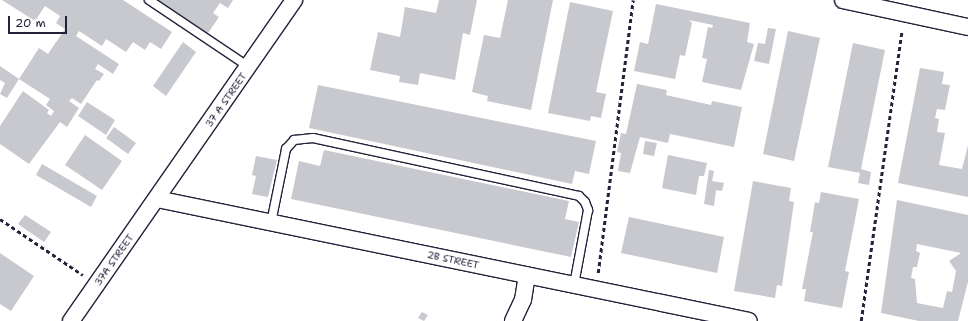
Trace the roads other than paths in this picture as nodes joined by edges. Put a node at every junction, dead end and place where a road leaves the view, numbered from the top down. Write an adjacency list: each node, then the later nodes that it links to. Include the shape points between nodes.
1 (149, 0): 5 (lane)
2 (294, 0): 5 (street, 37 A STREET)
3 (842, 0): 4 (street)
4 (968, 27)
5 (249, 67): 6 (street, 37 A STREET)
6 (157, 199): 7 (street, 2B STREET); 11 (street, 37A STREET)
7 (271, 223): 8 (street, 2B STREET); 9 (lane, via 286,150 294,140 312,138 579,196 588,210)
8 (527, 276): 9 (street, 2B STREET); 12 (street, via 523,300)
9 (574, 285): 10 (street, 2B STREET)
10 (743, 320)
11 (71, 321)
12 (513, 321)

